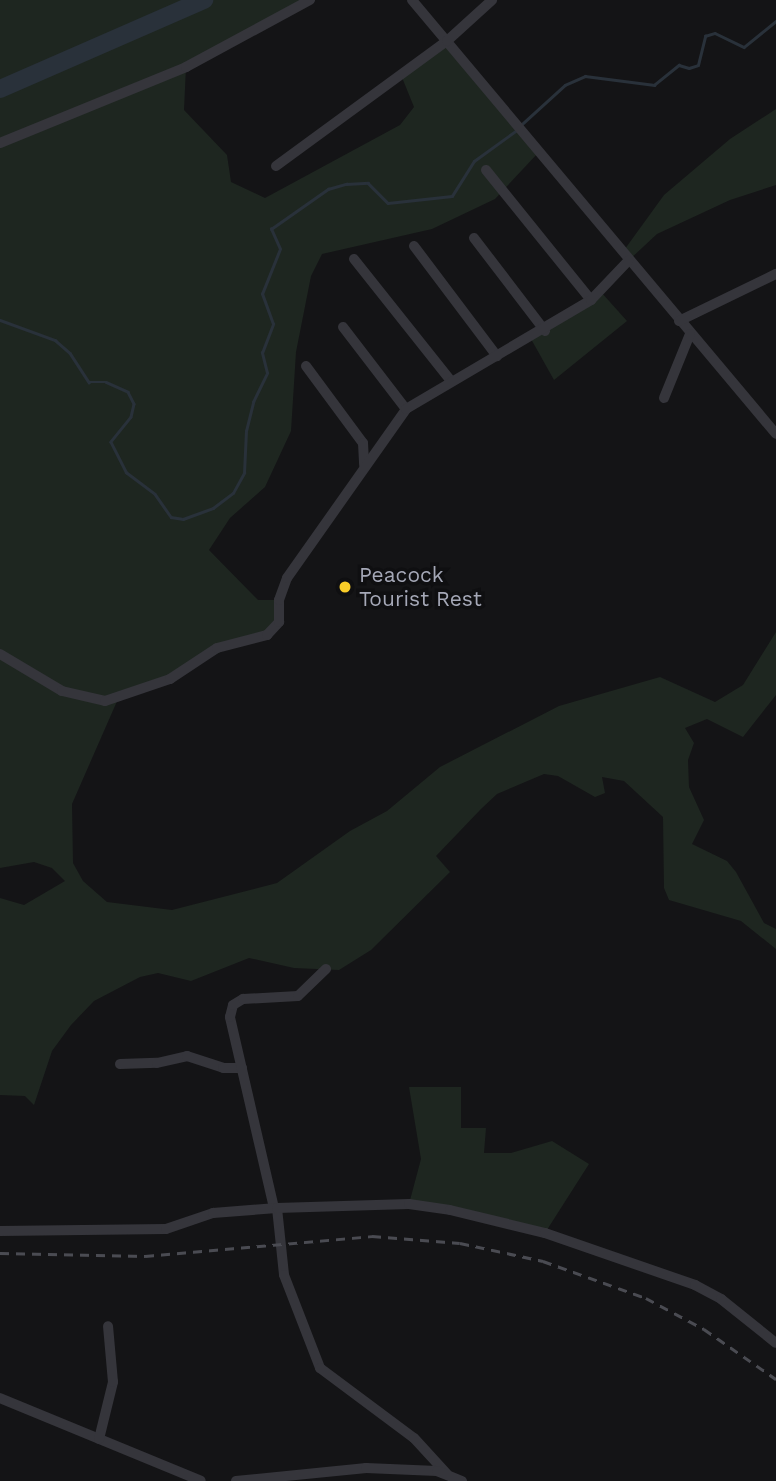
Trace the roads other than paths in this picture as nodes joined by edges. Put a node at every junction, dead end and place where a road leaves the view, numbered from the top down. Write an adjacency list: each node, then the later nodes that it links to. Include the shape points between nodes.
1 (310, 0): 5 (street, via 186,67)
2 (412, 0): 4 (street)
3 (492, 0): 4 (street)
4 (447, 41): 6 (street); 11 (street)
5 (0, 143)
6 (276, 166)
7 (486, 170): 13 (street)
8 (474, 238): 16 (street)
9 (414, 246): 18 (street)
10 (354, 259): 20 (street)
11 (628, 261): 13 (street); 14 (street)
12 (776, 274): 14 (street)
13 (591, 300): 16 (street)
14 (679, 321): 17 (street)
15 (342, 327): 22 (street)
16 (545, 331): 18 (street)
17 (690, 334): 21 (street); 23 (street)
18 (497, 356): 20 (street)
19 (306, 366): 24 (street, via 363,443)
20 (451, 380): 22 (street)
21 (664, 398)
22 (407, 410): 24 (street)
23 (776, 434)
24 (364, 465): 25 (street, via 287,578 279,600 279,622 267,635 217,648 170,679 105,701 62,691)
25 (0, 654)
26 (326, 969): 28 (street, via 298,996 243,999 233,1005 230,1017)
27 (120, 1064): 28 (street, via 187,1056 223,1068)
28 (242, 1068): 29 (street)
29 (276, 1208): 30 (street, via 212,1213 166,1230); 32 (street, via 409,1204 545,1233 695,1284); 35 (street, via 284,1275 320,1368 414,1438)
30 (0, 1231)
31 (108, 1326): 34 (street, via 113,1382)
32 (776, 1343)
33 (0, 1398): 34 (street)
34 (99, 1439): 36 (street)
35 (447, 1474): 37 (street, via 366,1468); 38 (street)
36 (201, 1481)
37 (236, 1481)
38 (462, 1481)

